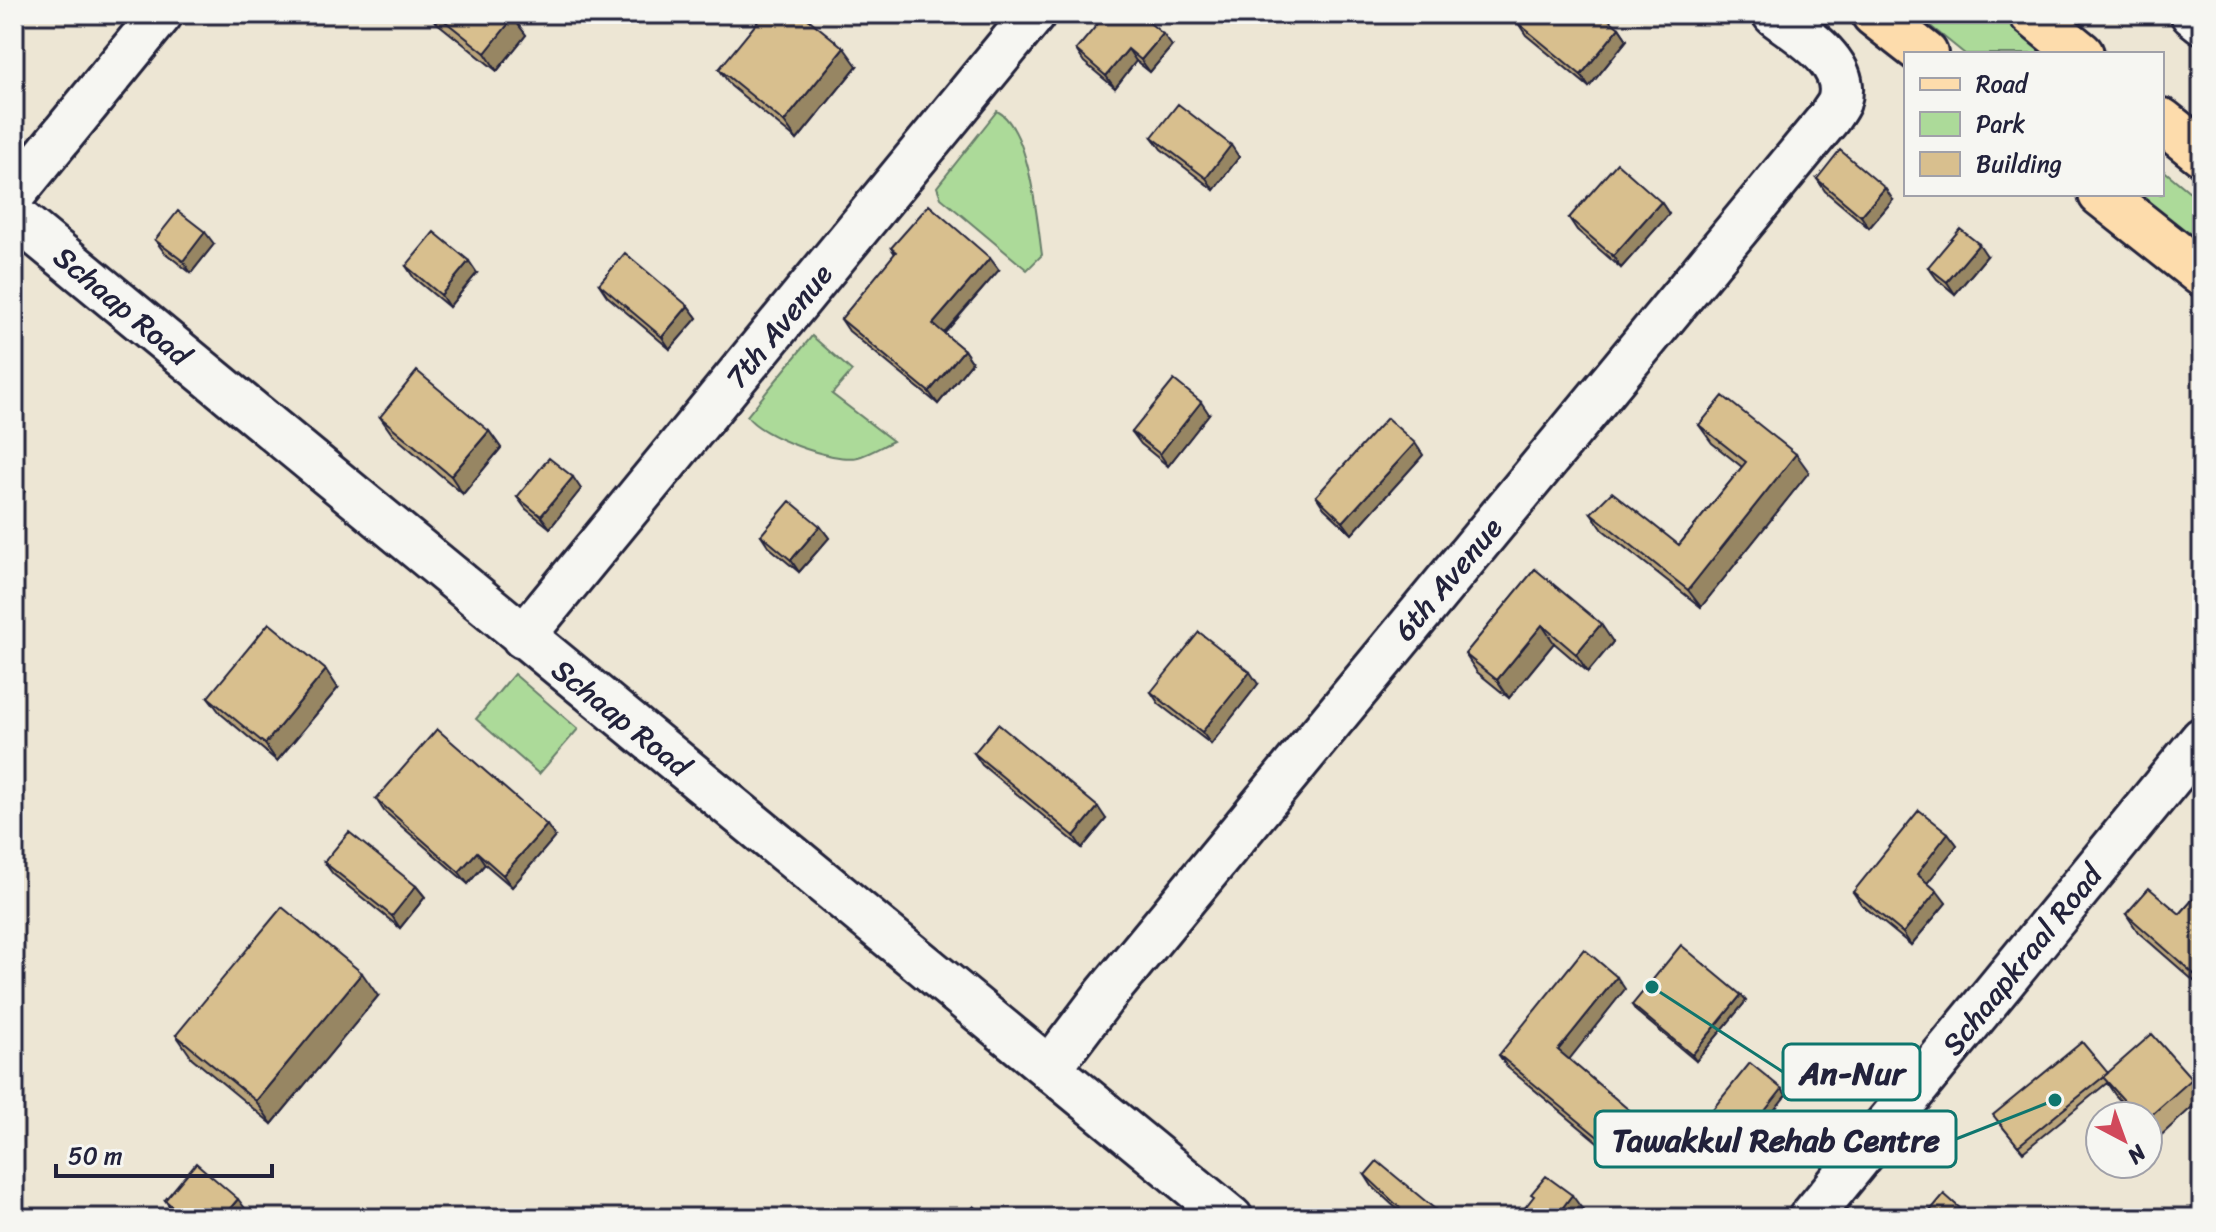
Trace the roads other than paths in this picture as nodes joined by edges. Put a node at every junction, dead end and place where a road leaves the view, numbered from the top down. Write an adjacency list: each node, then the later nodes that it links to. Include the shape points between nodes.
1 (161, 14): 12 (street)
2 (1034, 14): 16 (street, 7th Avenue)
3 (1774, 14): 18 (street, 6th Avenue, via 1838,70 1839,102 1829,118)
4 (1874, 14): 8 (main road)
5 (2032, 14): 9 (main road)
6 (2192, 14): 7 (street)
7 (2202, 22)
8 (1922, 52)
9 (2079, 52)
10 (2164, 123): 11 (main road)
11 (2202, 153)
12 (14, 194)
13 (2104, 196): 15 (main road)
14 (14, 216): 16 (street, Schaap Road)
15 (2202, 274)
16 (523, 637): 18 (street, Schaap Road)
17 (2202, 739): 20 (street, Schaapkraal Road)
18 (1049, 1069): 19 (street, Schaap Road)
19 (1231, 1218)
20 (1810, 1218)

